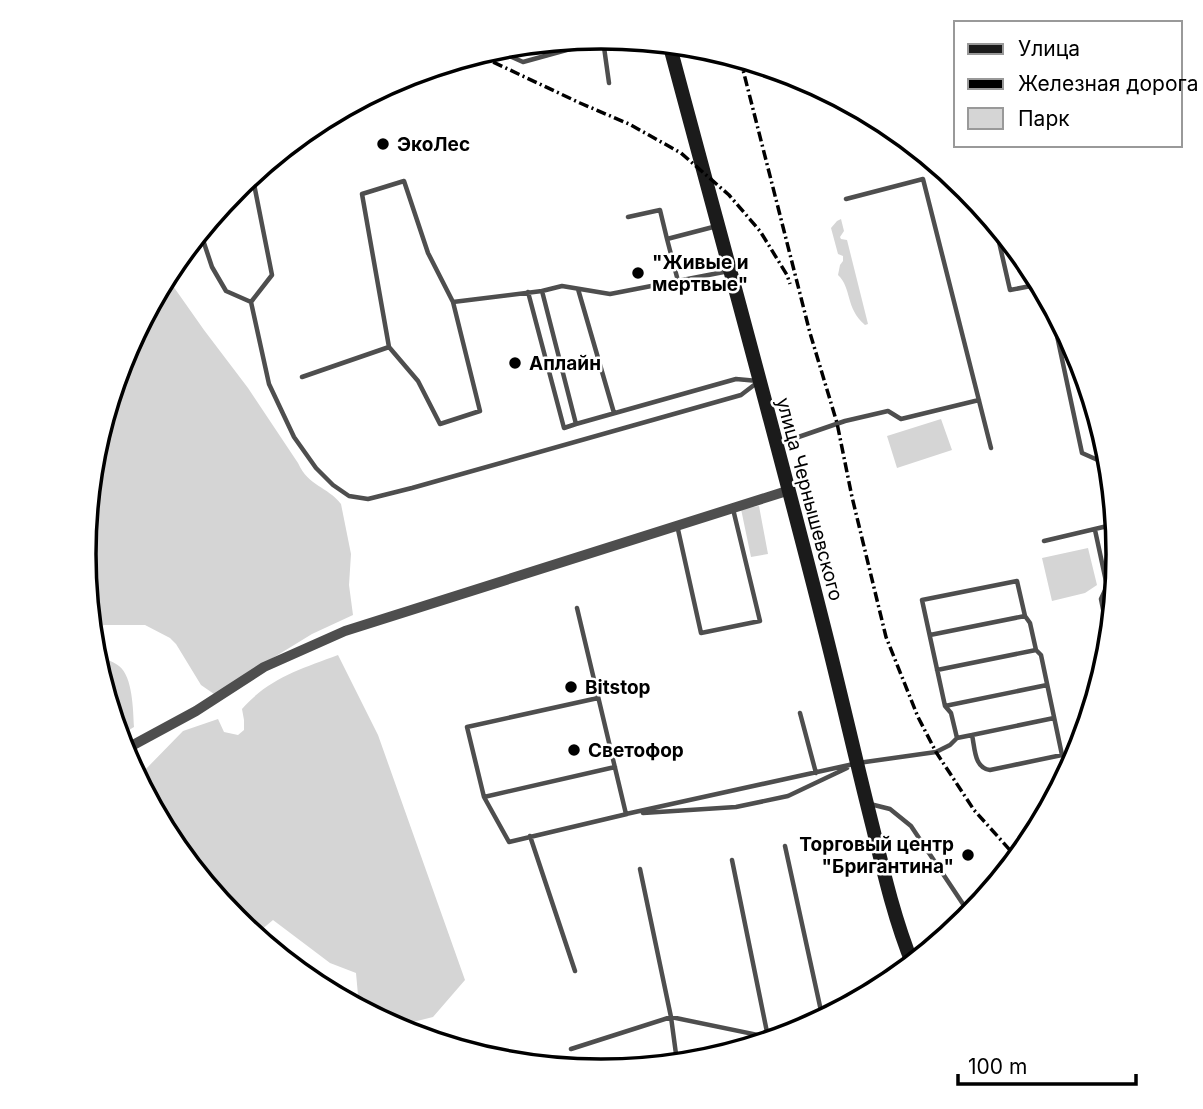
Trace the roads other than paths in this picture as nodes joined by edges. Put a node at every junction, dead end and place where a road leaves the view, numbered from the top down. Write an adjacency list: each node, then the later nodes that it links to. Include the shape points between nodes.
1 (604, 49): 5 (lane)
2 (566, 50): 4 (lane, via 523,62)
3 (672, 54): 9 (main road, улица Чернышевского)
4 (512, 57)
5 (609, 83)
6 (255, 187): 19 (lane, via 272,275)
7 (846, 198): 25 (lane, via 923,179)
8 (628, 217): 10 (lane, via 660,210)
9 (718, 226): 10 (lane); 13 (main road, улица Чернышевского)
10 (667, 239): 14 (lane)
11 (204, 242): 19 (lane, via 226,291)
12 (999, 242): 15 (lane, via 1010,290)
13 (730, 271): 14 (lane); 24 (main road, улица Чернышевского)
14 (678, 281): 16 (lane, via 610,294)
15 (1029, 286)
16 (578, 289): 17 (lane, via 562,286); 26 (lane)
17 (542, 291): 18 (lane); 27 (lane)
18 (528, 292): 20 (lane); 27 (lane, via 564,428)
19 (251, 302): 24 (lane, via 269,384 294,437 333,485 349,496 368,499 741,395)
20 (453, 302): 22 (lane, via 480,411 440,425 418,381); 22 (lane, via 428,253 404,181 362,194)
21 (1057, 335): 30 (lane, via 1082,453)
22 (388, 347): 23 (lane)
23 (302, 377)
24 (759, 381): 26 (lane, via 736,379); 28 (main road, улица Чернышевского)
25 (979, 400): 28 (lane, via 901,419 888,411); 29 (lane)
26 (614, 413): 27 (lane)
27 (576, 424)
28 (776, 444): 31 (main road, улица Чернышевского)
29 (990, 447)
30 (1098, 460)
31 (790, 490): 32 (street); 53 (main road, улица Чернышевского)
32 (732, 507): 33 (street); 33 (lane, via 760,621 701,633)
33 (677, 524): 52 (street, via 345,631 264,667)
34 (1106, 527): 35 (lane)
35 (1095, 530): 36 (lane); 37 (lane)
36 (1044, 541)
37 (1106, 582)
38 (1106, 588): 40 (lane, via 1101,599)
39 (577, 608): 46 (lane)
40 (1104, 613)
41 (1025, 616): 42 (lane); 42 (lane, via 1017,581 922,600); 43 (lane)
42 (930, 635): 44 (lane)
43 (1036, 650): 44 (lane); 45 (lane)
44 (937, 670): 47 (lane)
45 (1047, 685): 47 (lane); 49 (lane)
46 (598, 698): 54 (lane); 56 (lane, via 467,727)
47 (945, 706): 51 (lane)
48 (800, 713): 55 (lane)
49 (1054, 718): 50 (lane); 50 (lane, via 1062,755 984,769 978,763)
50 (972, 735): 51 (lane)
51 (957, 738): 53 (lane, via 936,752)
52 (133, 744)
53 (858, 763): 55 (lane); 57 (main road, улица Чернышевского); 58 (lane, via 788,796 736,807)
54 (615, 766): 56 (lane); 58 (lane)
55 (816, 773): 58 (lane)
56 (484, 797): 59 (lane, via 509,842)
57 (867, 803): 63 (lane, via 890,809 911,826); 64 (main road, улица Чернышевского)
58 (626, 814): 59 (lane)
59 (530, 836): 65 (lane)
60 (785, 846): 66 (lane)
61 (732, 860): 68 (lane)
62 (640, 869): 67 (lane)
63 (965, 906)
64 (909, 956)
65 (575, 971)
66 (821, 1010)
67 (671, 1017): 69 (lane); 70 (lane); 71 (lane)
68 (766, 1032)
69 (753, 1036)
70 (570, 1049)
71 (676, 1054)

